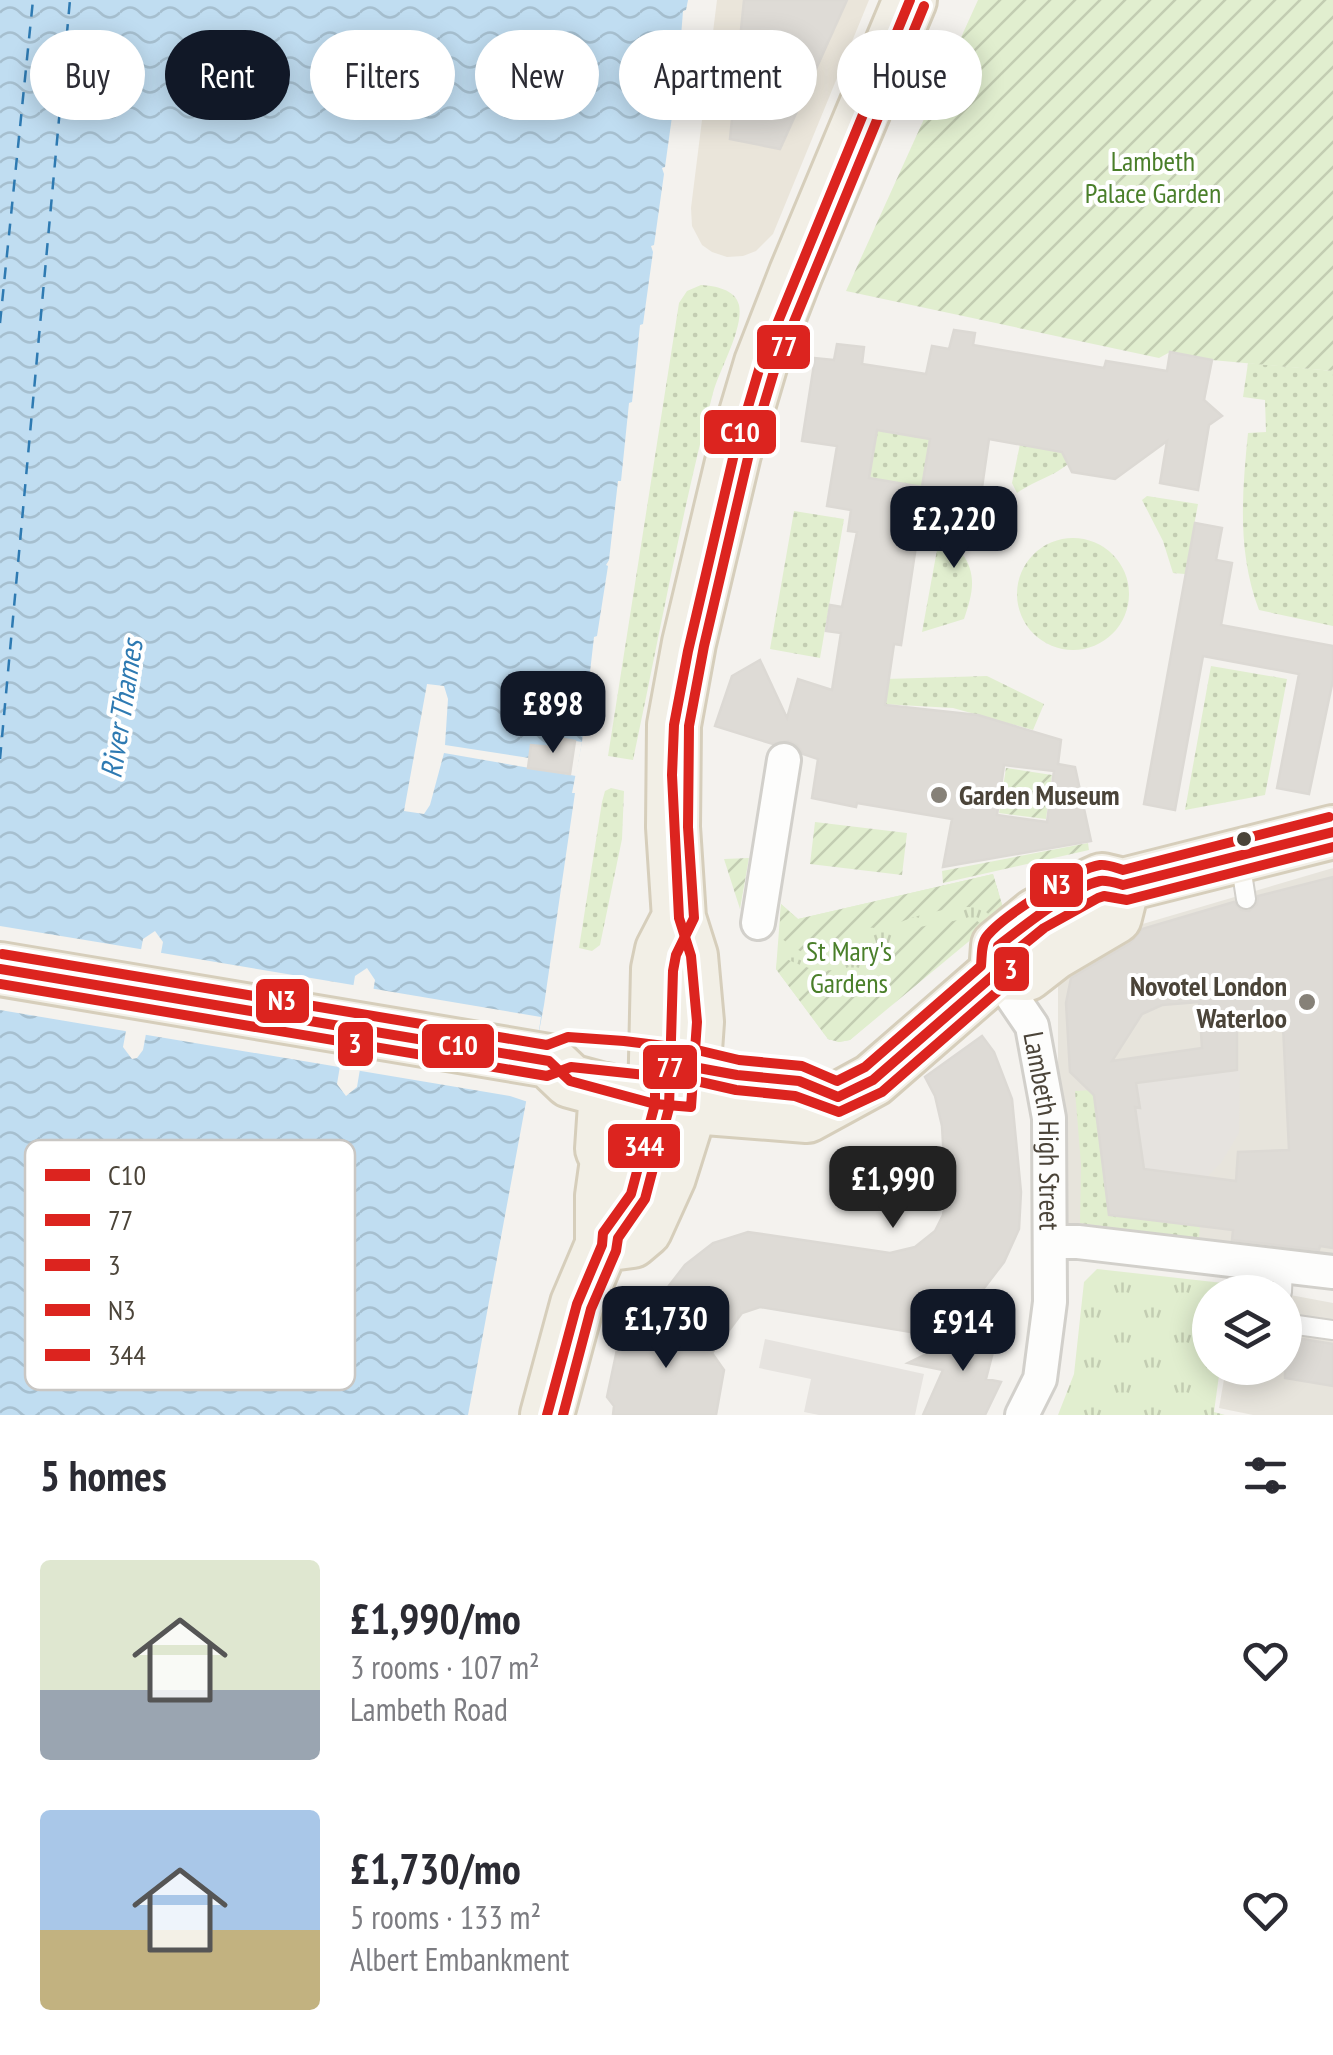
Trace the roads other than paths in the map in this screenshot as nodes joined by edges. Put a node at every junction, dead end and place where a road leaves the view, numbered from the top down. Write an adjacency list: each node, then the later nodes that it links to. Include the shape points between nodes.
1 (910, 0): 7 (main road, via 762,363 688,651 674,725 672,813 679,918 691,956 696,1022)
2 (784, 760): 4 (street)
3 (1333, 832): 6 (main road, via 1242,878 1123,885 1102,880 1036,915 998,946)
4 (758, 923)
5 (0, 968): 7 (main road, via 542,1060 568,1052)
6 (996, 972): 7 (main road, via 873,1080 807,1116); 9 (street, Lambeth High Street, via 1025,1012 1038,1047 1049,1118)
7 (660, 1085): 8 (main road, via 602,1124 608,1160); 8 (main road, via 669,1177 644,1230 632,1241)
8 (603, 1239): 15 (main road)
9 (1052, 1242): 11 (street, via 1097,1244); 16 (street, Lambeth High Street, via 1040,1379)
10 (1333, 1272): 12 (street)
11 (1262, 1275)
12 (1302, 1276)
13 (1302, 1326): 14 (lane)
14 (1333, 1330)
15 (546, 1415)
16 (1022, 1415)

